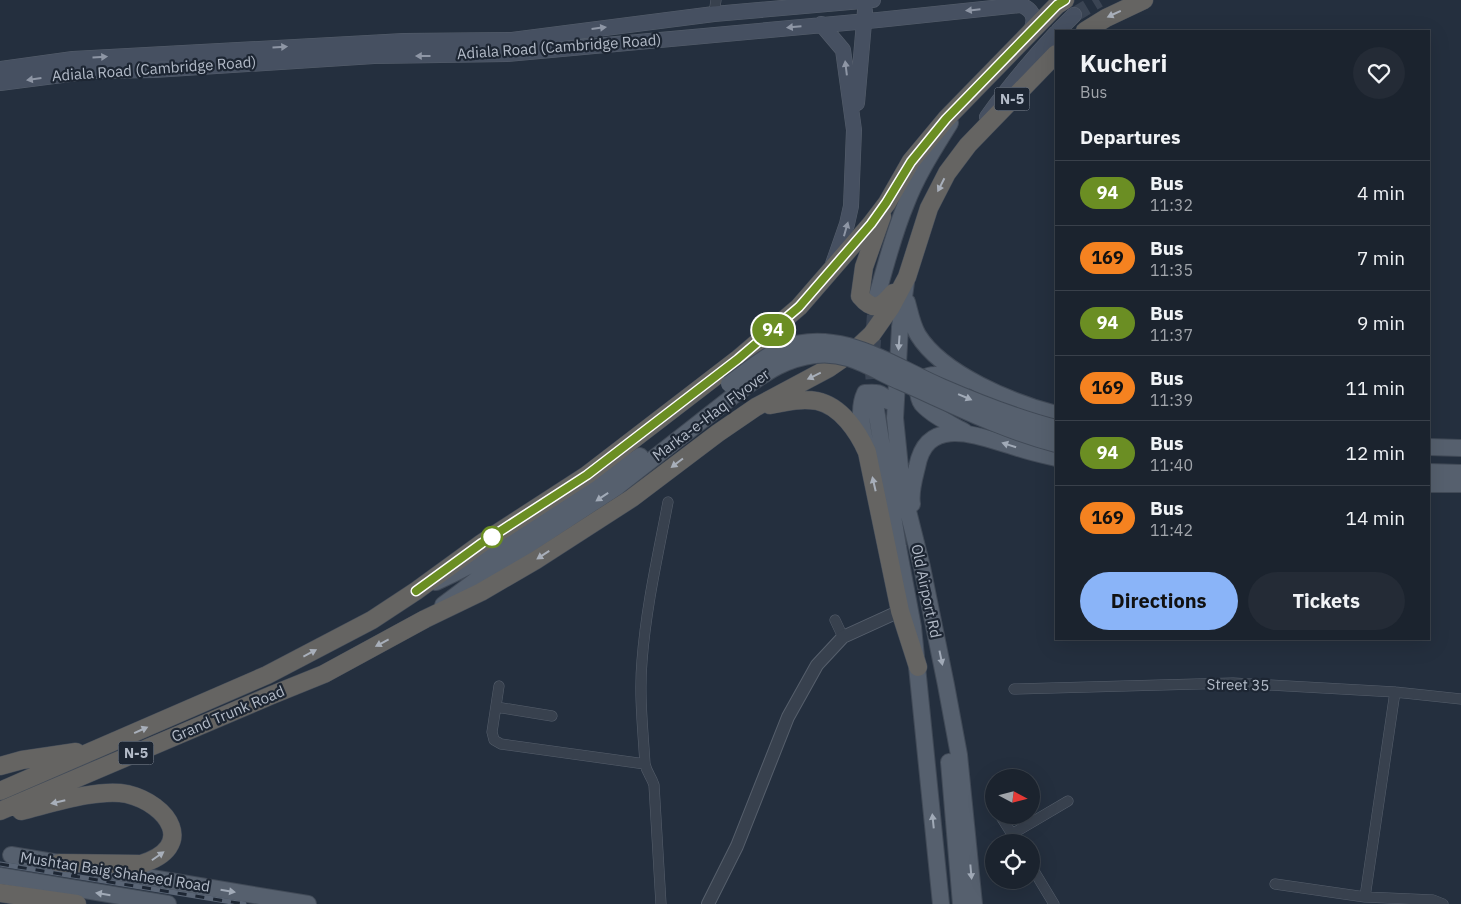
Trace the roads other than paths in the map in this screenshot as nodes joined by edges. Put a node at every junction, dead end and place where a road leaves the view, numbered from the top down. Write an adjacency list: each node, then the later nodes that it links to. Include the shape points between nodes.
1 (872, 0): 3 (main road, Adiala Road (Cambridge Road)); 5 (main road)
2 (1144, 0): 8 (highway, one-way to 8)
3 (715, 7): 12 (main road, Adiala Road (Cambridge Road), one-way to 3, via 93,58 404,41 512,40)
4 (1070, 7): 7 (main road); 9 (highway, N-5, via 1057,5)
5 (871, 21): 6 (main road, Adiala Road (Cambridge Road)); 9 (main road, Adiala Road (Cambridge Road), one-way to 5, via 1033,15 1029,8 1021,5); 15 (main road)
6 (821, 24): 13 (main road, Adiala Road (Cambridge Road), one-way to 13, via 507,54 364,56 93,71); 15 (main road, one-way to 6, via 844,50)
7 (1058, 30)
8 (1087, 30)
9 (1030, 33): 14 (highway, N-5)
10 (1055, 34): 16 (main road, via 1002,96)
11 (1055, 55): 16 (highway, N-5)
12 (0, 69)
13 (0, 83)
14 (964, 101): 17 (highway, N-5, via 911,162); 20 (main road, via 928,158 906,203)
15 (854, 130): 18 (main road, one-way to 15, via 840,249 851,206)
16 (968, 145): 19 (highway, one-way to 19, via 947,173 929,208)
17 (886, 203): 18 (highway, N-5); 19 (highway, via 864,267 860,296 872,305 883,305)
18 (828, 274): 42 (highway, N-5, via 799,307 760,340 587,475 482,543)
19 (907, 277): 21 (main road, via 907,302 918,335 939,358); 24 (highway, Grand Trunk Road, one-way to 24, via 872,334 855,350 829,368); 26 (main road, Old Airport Rd, one-way to 26)
20 (876, 300)
21 (980, 386): 25 (main road); 28 (main road, via 932,375 919,383 920,402)
22 (733, 388): 27 (main road, Marka-e-Haq Flyover, one-way to 27, bridge, via 760,362 783,348 828,342 877,355 984,405); 29 (main road, Marka-e-Haq Flyover, bridge, via 779,364 816,355 838,356 875,368 992,422); 42 (main road, Marka-e-Haq Flyover, via 551,518 491,555); 44 (main road, Marka-e-Haq Flyover, one-way to 44, via 618,487 483,575)
23 (875, 403): 47 (main road)
24 (756, 407): 32 (highway, via 798,400 818,402 848,422 860,436); 44 (highway, Grand Trunk Road, one-way to 44, via 632,498 536,560)
25 (1055, 414)
26 (895, 418): 32 (main road, via 883,395 865,393 860,413); 41 (main road, Old Airport Rd, via 902,488)
27 (1055, 428)
28 (967, 433): 33 (main road, one-way to 28); 41 (main road, via 949,432 933,438 918,460 911,496)
29 (1055, 444)
30 (1430, 447): 31 (main road)
31 (1461, 448)
32 (867, 452): 43 (highway, one-way to 32)
33 (1055, 458)
34 (1430, 458): 35 (main road)
35 (1461, 459)
36 (1430, 472): 37 (main road)
37 (1461, 473)
38 (1430, 484): 39 (main road)
39 (1461, 484)
40 (668, 502): 56 (street, via 642,661)
41 (922, 567): 48 (main road, Old Airport Rd, one-way to 48)
42 (416, 591): 55 (highway, Grand Trunk Road / N-5, one-way to 42, via 267,675 372,620)
43 (900, 612): 46 (street); 47 (highway)
44 (425, 619): 60 (highway, Grand Trunk Road / N-5, one-way to 60, via 324,674)
45 (835, 620): 46 (street)
46 (843, 637): 75 (street, via 817,665 788,717 737,846)
47 (918, 667): 63 (main road, one-way to 47)
48 (946, 685): 78 (main road, via 949,766); 79 (main road, Old Airport Rd, one-way to 79, via 959,755)
49 (498, 686): 53 (street)
50 (1014, 689): 51 (street, Street 35, via 1232,684)
51 (1395, 692): 52 (street, Street 35); 70 (street)
52 (1461, 699)
53 (496, 707): 54 (street); 56 (street, via 492,732 494,740 501,744)
54 (552, 716)
55 (99, 749): 57 (highway); 58 (highway, Grand Trunk Road / N-5)
56 (645, 764): 74 (street, via 654,785)
57 (0, 766)
58 (0, 791)
59 (1068, 801): 62 (street)
60 (0, 811)
61 (0, 816): 65 (highway, one-way to 61, via 141,864 154,860 162,856 171,841 170,823 148,802 127,794 113,793)
62 (1020, 834)
63 (935, 843): 76 (main road); 77 (main road)
64 (11, 855): 65 (main road, Mushtaq Baig Shaheed Road)
65 (59, 863): 73 (main road, Mushtaq Baig Shaheed Road, one-way to 73)
66 (0, 876): 72 (main road, one-way to 66)
67 (1040, 881): 80 (street)
68 (1275, 884): 70 (street)
69 (0, 893): 71 (highway)
70 (1365, 897): 81 (street, via 1433,900)
71 (77, 904)
72 (168, 904)
73 (308, 904)
74 (661, 904)
75 (708, 904)
76 (933, 904)
77 (941, 904)
78 (961, 904)
79 (974, 904)
80 (1054, 904)
81 (1443, 904)

